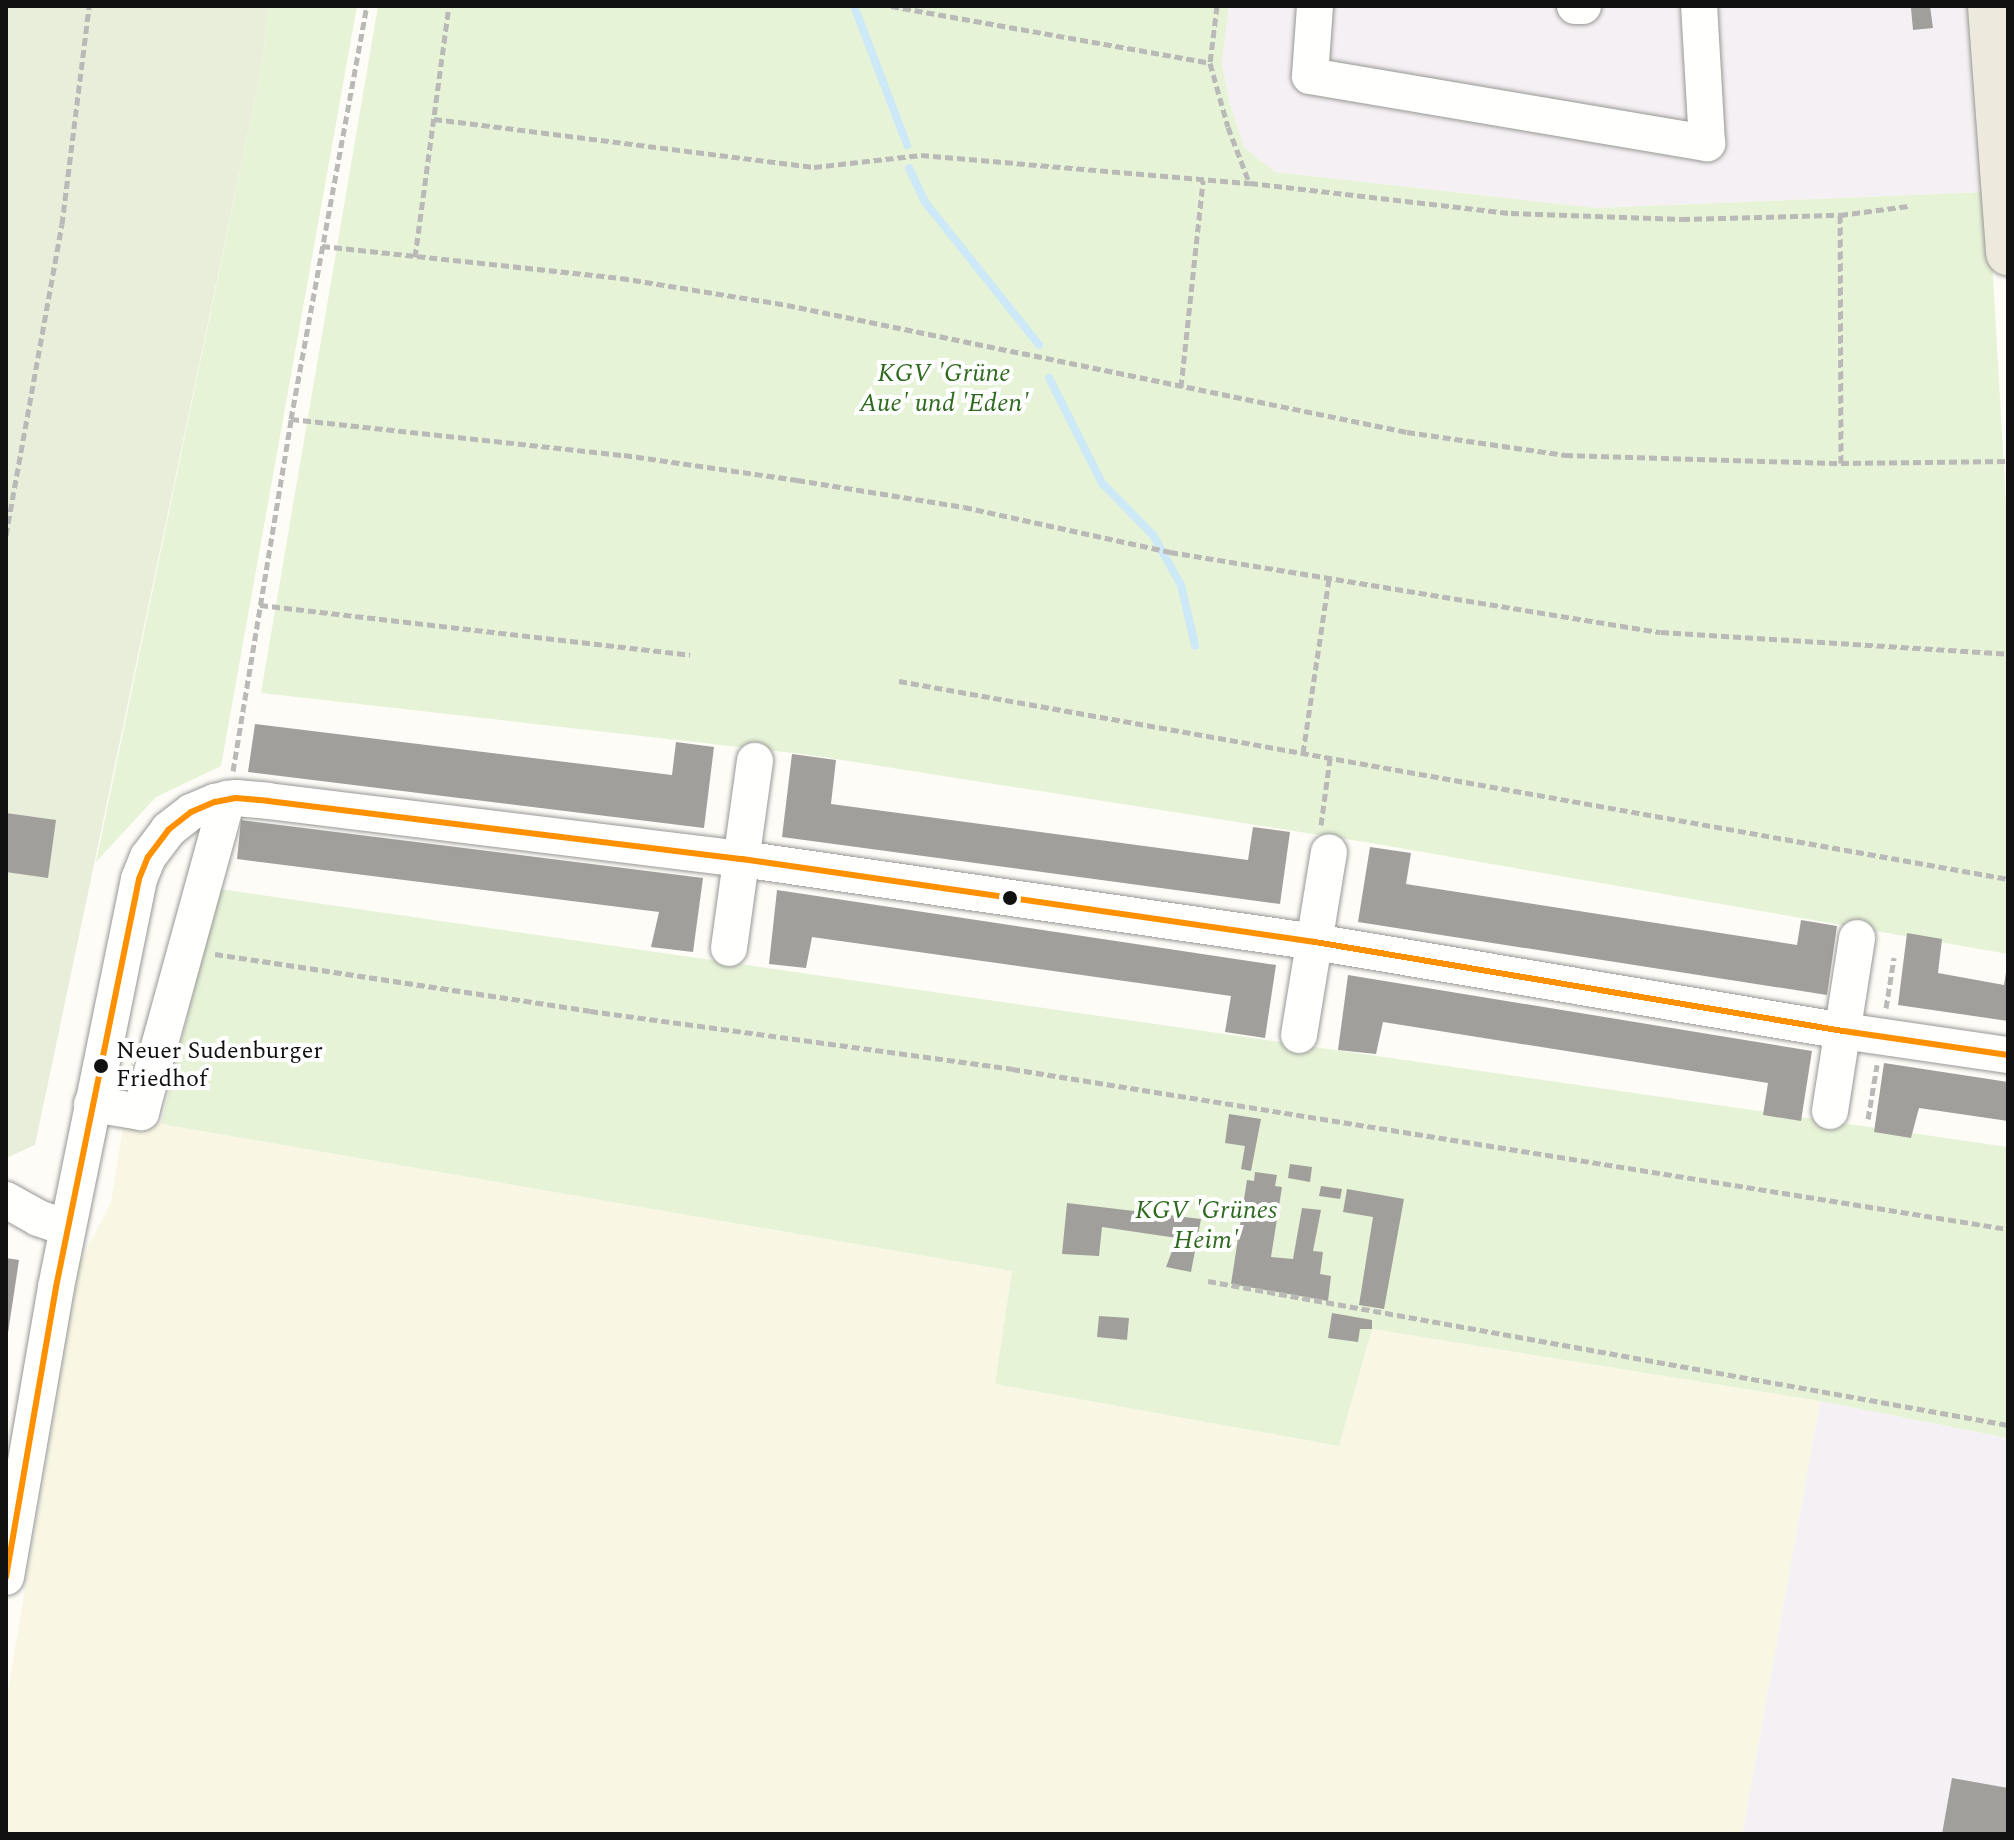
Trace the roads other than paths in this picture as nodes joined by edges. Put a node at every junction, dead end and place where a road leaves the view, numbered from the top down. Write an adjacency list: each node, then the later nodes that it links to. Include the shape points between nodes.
1 (1315, 6): 4 (street, via 1310,76 1707,143)
2 (1575, 6): 3 (street)
3 (1583, 6)
4 (1699, 6)
5 (1990, 6): 6 (main road)
6 (2008, 253)
7 (755, 761): 10 (street)
8 (227, 799): 10 (street); 17 (street, via 200,807 175,823 143,867); 17 (street, via 141,1112)
9 (1324, 843): 12 (street)
10 (742, 859): 12 (street); 13 (street)
11 (1857, 938): 14 (street)
12 (1315, 942): 14 (street); 15 (street)
13 (729, 948)
14 (1843, 1031): 16 (street); 18 (street)
15 (1299, 1035)
16 (2008, 1055)
17 (92, 1104): 20 (street)
18 (1830, 1111)
19 (6, 1200): 20 (street)
20 (67, 1228): 21 (street)
21 (6, 1577)

